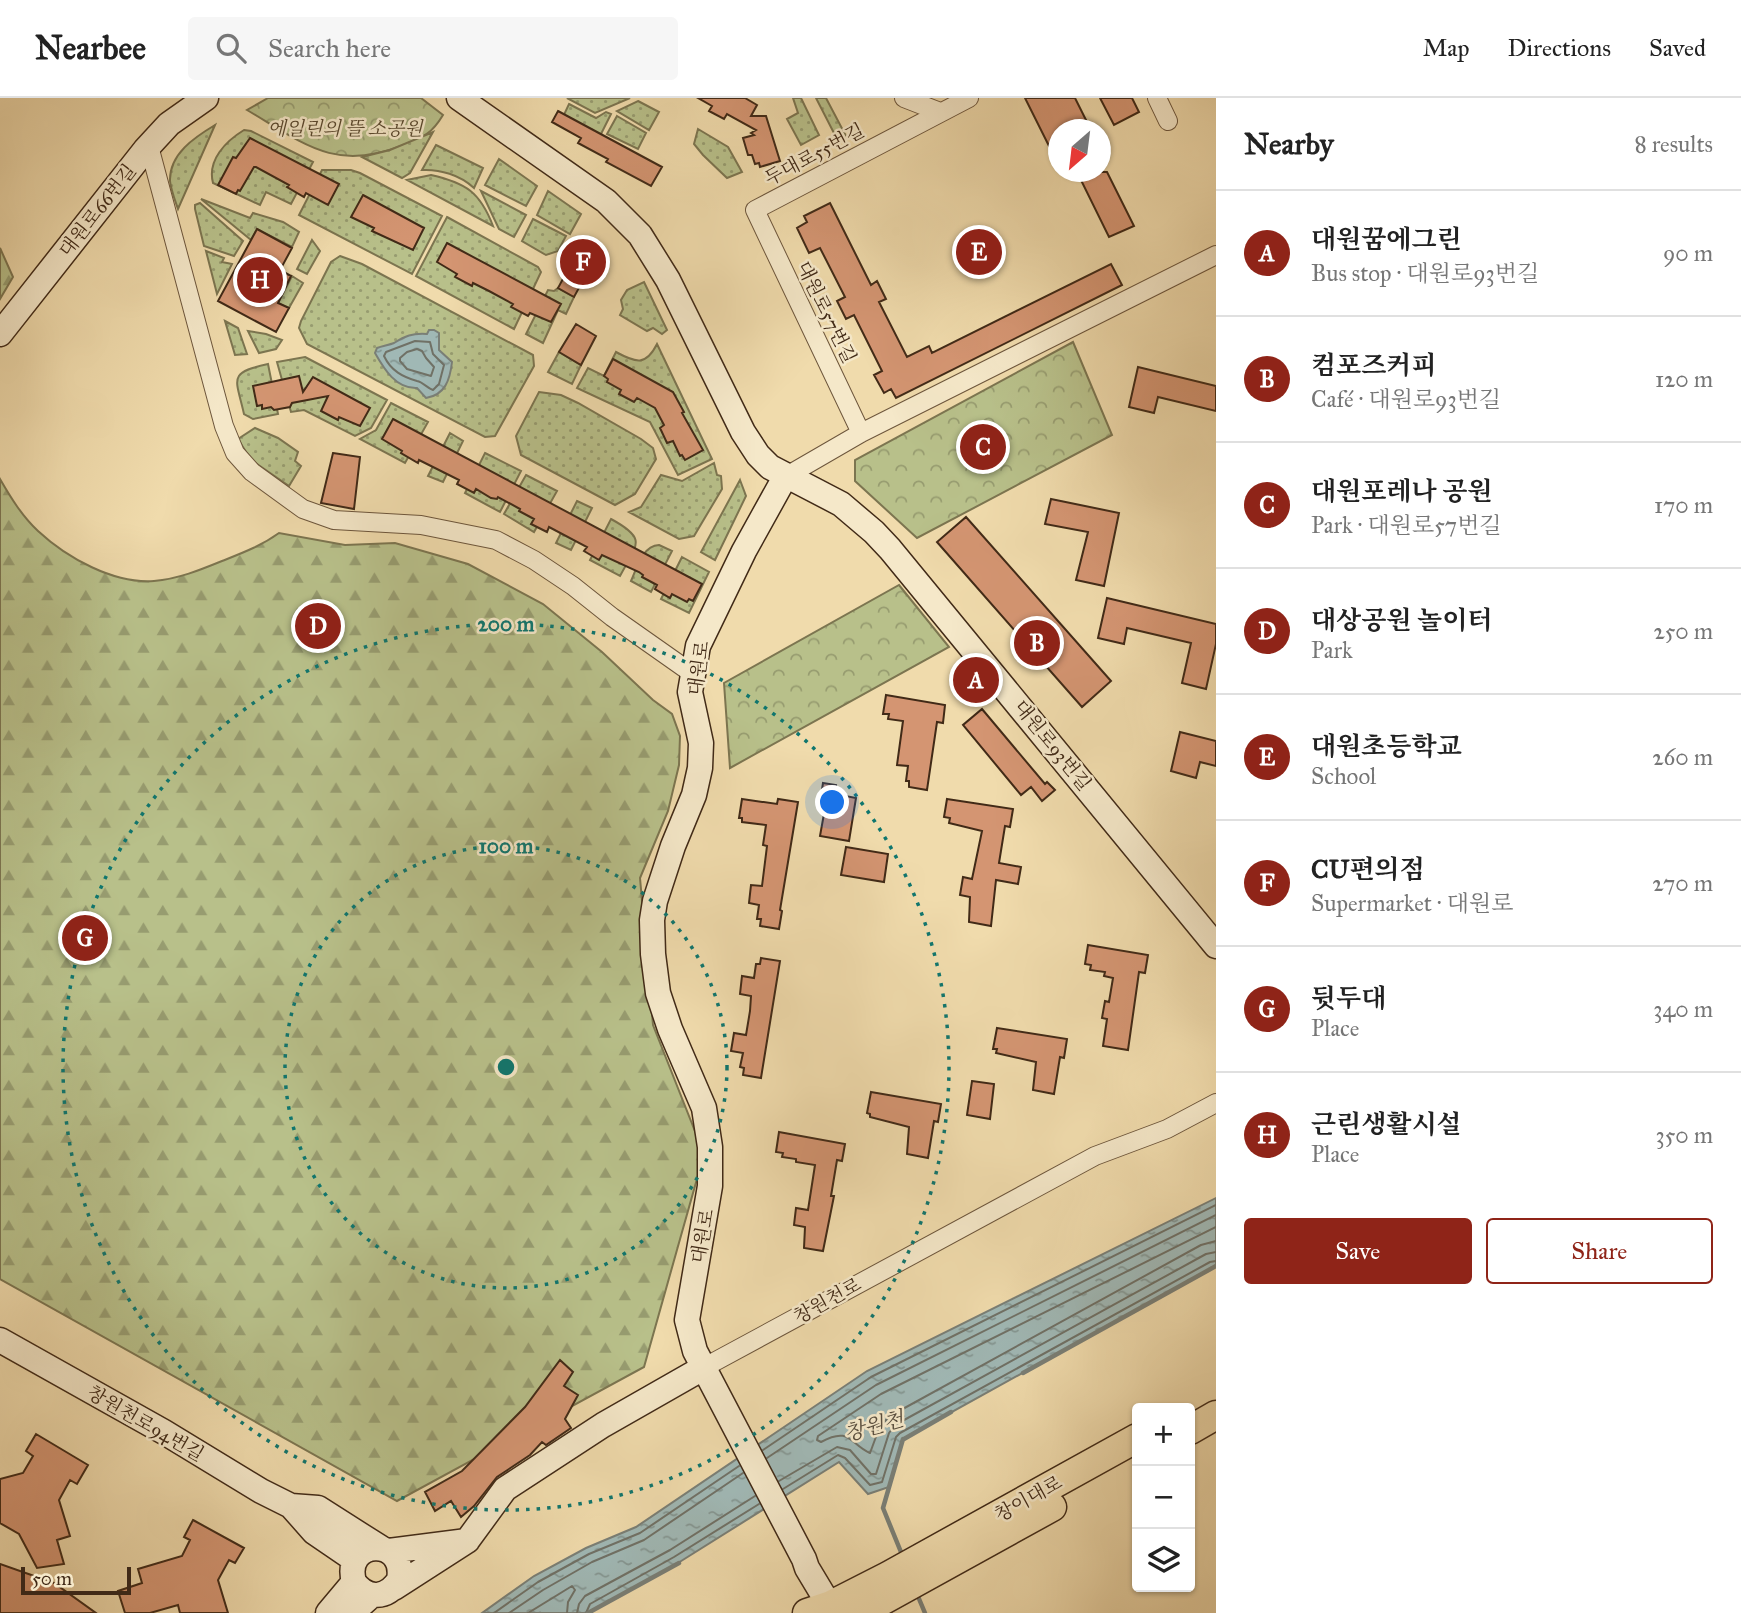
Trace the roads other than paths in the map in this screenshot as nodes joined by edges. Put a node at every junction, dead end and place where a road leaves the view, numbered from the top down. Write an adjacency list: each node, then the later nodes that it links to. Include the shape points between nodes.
1 (206, 98): 8 (street, 대원로66번길, via 169,124)
2 (459, 98): 13 (street, via 606,201 640,234 743,432 758,455)
3 (904, 98): 6 (street)
4 (969, 98): 6 (street, 두대로55번길)
5 (1157, 98): 7 (street)
6 (940, 112): 9 (street, 두대로55번길)
7 (1168, 121)
8 (149, 146): 11 (street, 대원로66번길); 14 (street, via 223,426 235,453 252,472 303,509 334,520 421,525 496,540 573,586)
9 (755, 210): 12 (street, 대원로57번길)
10 (1216, 255): 12 (street)
11 (0, 334)
12 (861, 433): 13 (street)
13 (785, 477): 14 (street, 대원로, via 702,634); 15 (street, 대원로93번길, via 841,504 882,540)
14 (693, 674): 18 (street, 대원로, via 690,692 701,743 700,768 655,901 652,938 658,993 704,1108 710,1147 710,1186 687,1320)
15 (1216, 946)
16 (1216, 1103): 18 (street, 창원천로, via 1167,1129 1095,1156)
17 (0, 1340): 25 (street, 창원천로94번길)
18 (703, 1368): 26 (street, 창원천로, via 603,1425 505,1489); 31 (street, 대원로, via 804,1559)
19 (1216, 1394): 20 (main road)
20 (1195, 1406)
21 (1216, 1415): 22 (main road)
22 (1195, 1427)
23 (1132, 1441): 28 (main road, 창이대로)
24 (1132, 1462): 28 (main road, 창이대로)
25 (291, 1506): 27 (street, via 318,1508); 29 (street)
26 (467, 1541): 27 (street); 29 (street)
27 (385, 1550): 29 (street, via 366,1550); 29 (street, via 395,1557 400,1572)
28 (926, 1567): 30 (main road)
29 (369, 1581): 32 (street); 33 (street)
30 (890, 1586): 31 (main road); 34 (main road)
31 (824, 1610)
32 (328, 1613)
33 (352, 1613)
34 (860, 1613)

